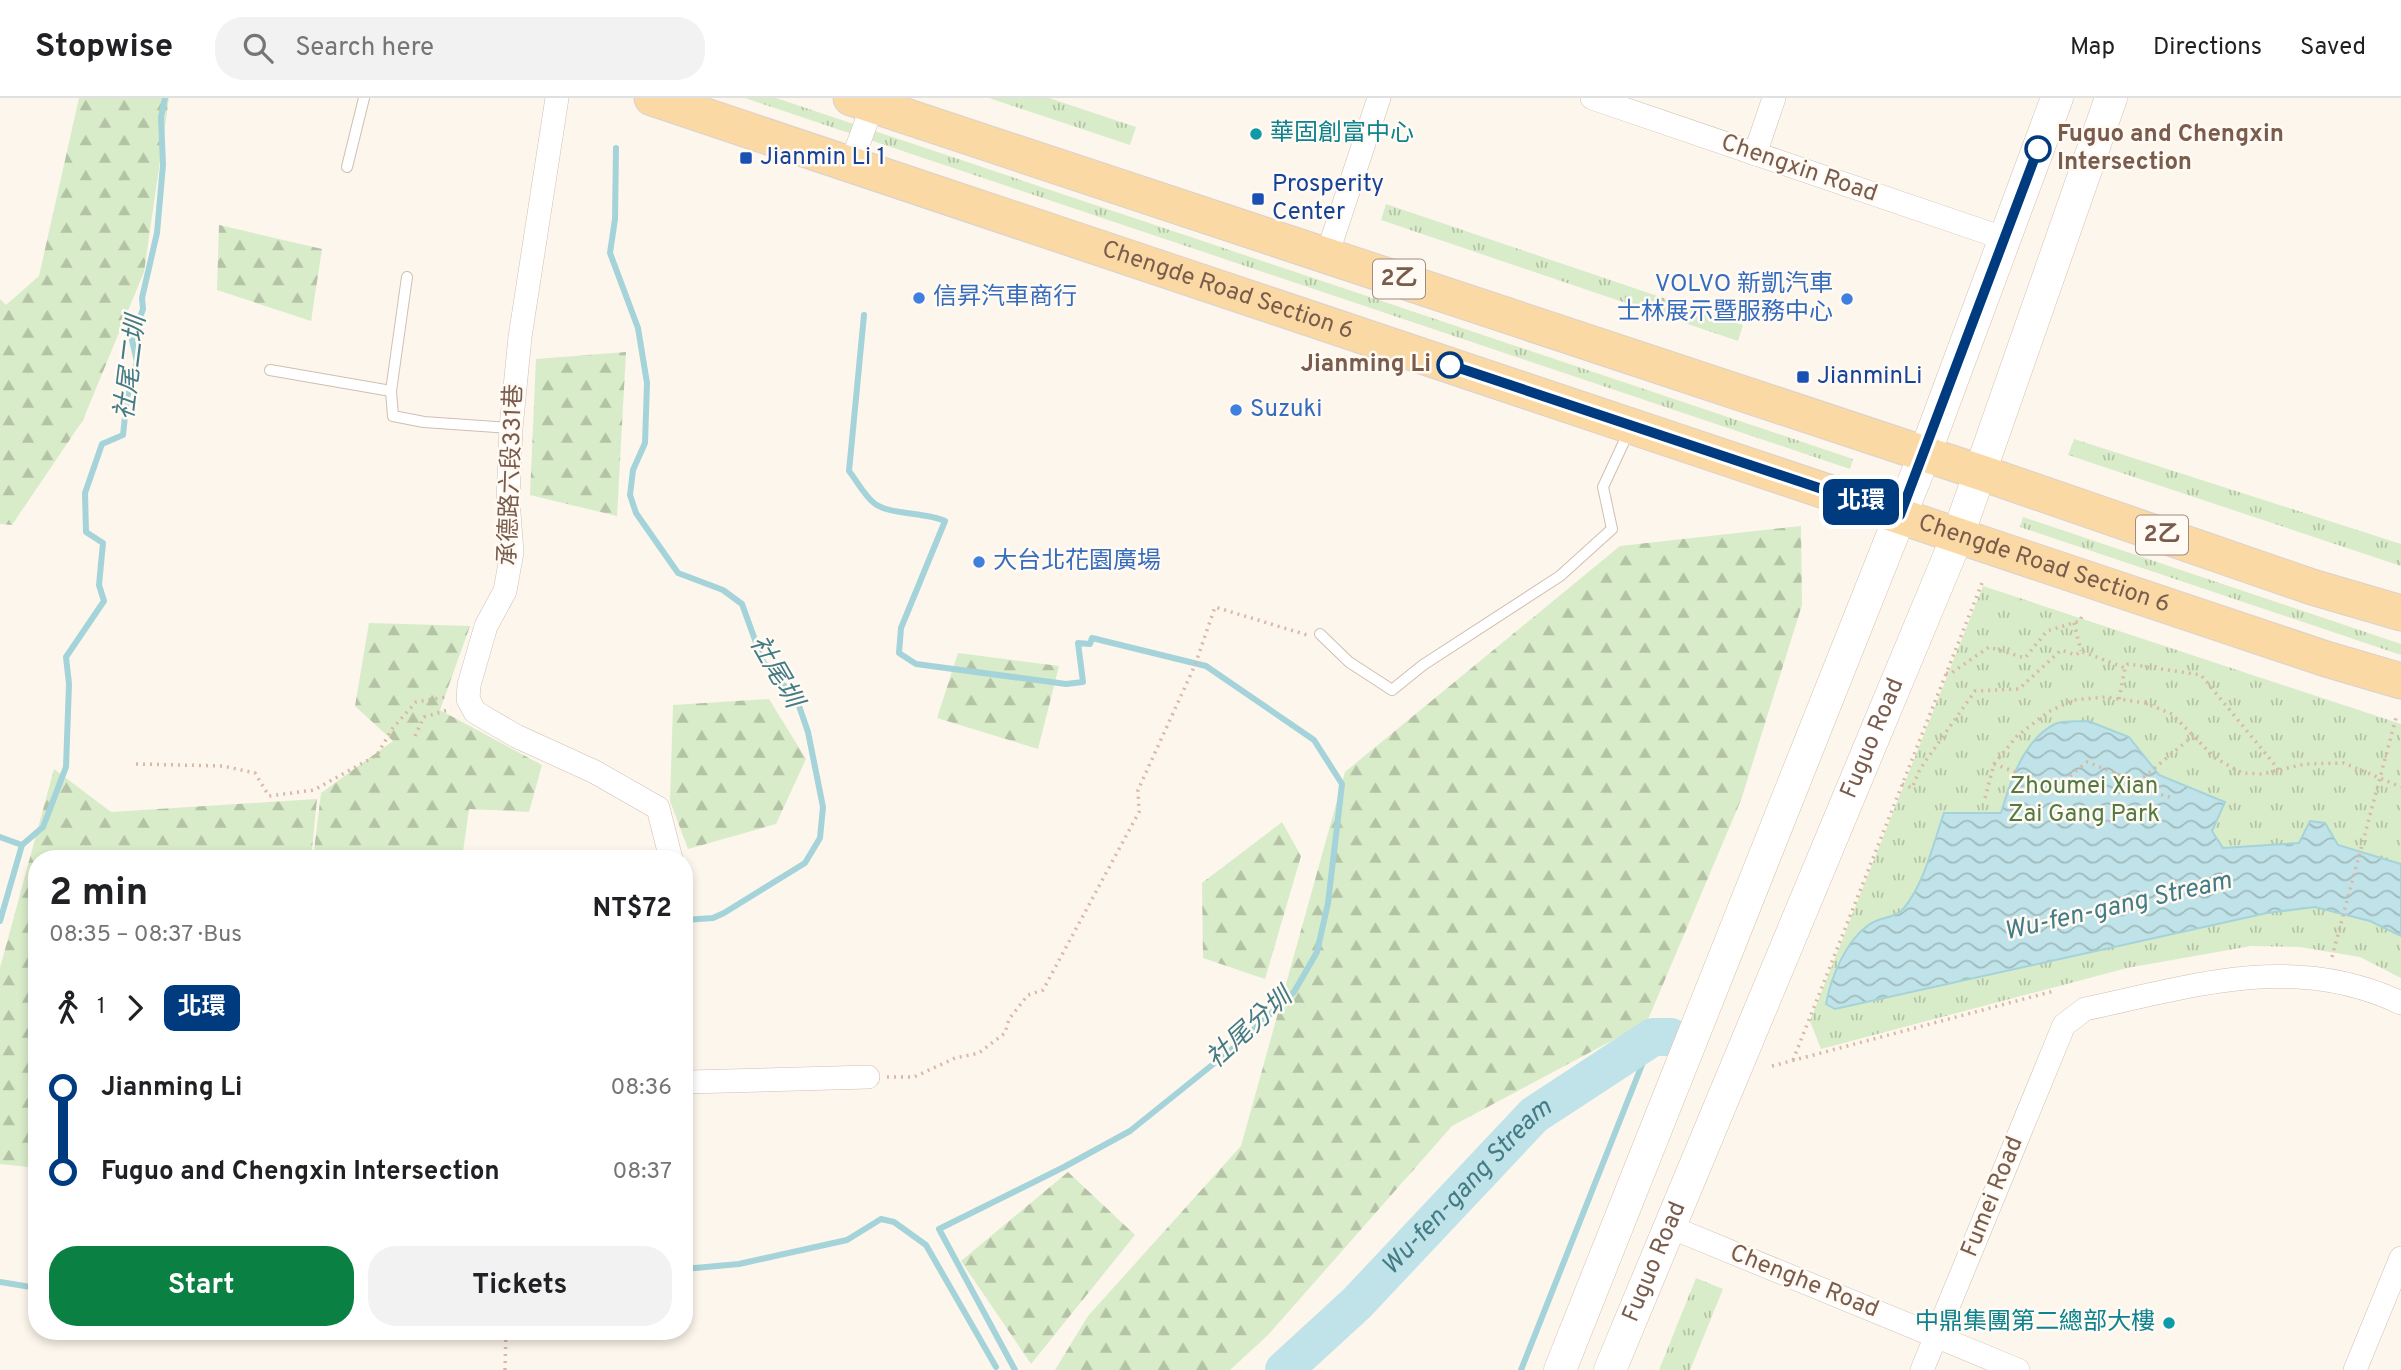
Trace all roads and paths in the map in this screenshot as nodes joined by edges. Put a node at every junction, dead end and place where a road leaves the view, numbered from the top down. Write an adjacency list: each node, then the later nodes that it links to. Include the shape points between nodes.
1 (364, 98): 12 (lane)
2 (557, 98): 19 (street, 承德路六段331巷, via 520,337)
3 (652, 98): 11 (main road, Chengde Road Section 6)
4 (1379, 98): 14 (street)
5 (1592, 98): 10 (street, Chengxin Road)
6 (1774, 98): 10 (street)
7 (2057, 98): 13 (street, Fuguo Road)
8 (2111, 98): 21 (street, Fuguo Road)
9 (867, 100): 11 (street); 14 (main road, 2乙)
10 (1755, 153): 13 (street, Chengxin Road)
11 (851, 164): 18 (main road, Chengde Road Section 6)
12 (347, 167)
13 (2006, 239): 20 (street, Fuguo Road)
14 (1326, 255): 20 (main road, 2乙)
15 (407, 277): 17 (lane)
16 (270, 370): 17 (lane)
17 (391, 391): 19 (lane, via 393,416)
18 (1632, 426): 22 (main road, Chengde Road Section 6); 28 (lane, via 1603,487 1612,529 1560,576 1392,690 1349,662)
19 (511, 428): 33 (street, 承德路六段331巷, via 508,500 512,552 505,591 486,626)
20 (1924, 456): 21 (main road, 2乙); 22 (street, Fuguo Road)
21 (1982, 473): 23 (street, Fuguo Road); 25 (main road, 2乙, via 2312,587)
22 (1900, 515): 23 (main road, Chengde Road Section 6); 60 (street, Fuguo Road)
23 (1958, 535): 32 (main road, Chengde Road Section 6); 55 (street, Fuguo Road)
24 (1982, 583): 31 (path)
25 (2401, 613)
26 (2082, 616): 27 (path)
27 (2074, 623): 29 (path); 31 (path, via 2047,631 2025,658 1989,647)
28 (1320, 634): 53 (path, via 1304,636 1215,607 1195,665 1138,790 1139,812 1043,990 1028,995 1009,1019 1005,1033 979,1053 955,1058 914,1077)
29 (2081, 651): 30 (path); 43 (path, via 2076,655 2060,650 2019,689 1975,691 1920,769 1912,788)
30 (2125, 668): 34 (path); 40 (path, via 2128,664 2201,675)
31 (1945, 673): 43 (path)
32 (2401, 681)
33 (469, 692): 36 (path, via 454,708 424,717); 38 (path, via 416,702 377,755 314,790 268,796 255,773); 47 (street, via 475,712 658,808)
34 (2119, 699): 37 (path, via 2172,714); 39 (path, via 2073,700 2048,712 2017,736)
35 (2396, 718): 41 (path)
36 (415, 736)
37 (2193, 736): 40 (path, via 2215,758 2242,773); 42 (path)
38 (136, 764)
39 (1994, 764): 42 (path, via 2056,788 2087,762); 45 (path)
40 (2279, 770): 41 (path, via 2344,763)
41 (2382, 779): 44 (path); 48 (path)
42 (2138, 782): 46 (path, via 2142,789)
43 (1902, 784): 51 (path)
44 (2401, 787)
45 (1985, 798)
46 (2173, 799)
47 (669, 850)
48 (2332, 957)
49 (2054, 991): 51 (path)
50 (2401, 1003): 57 (street, Fumei Road, via 2340,981 2284,974 2242,976 2085,1009 2064,1025)
51 (1793, 1060): 52 (path)
52 (1772, 1066)
53 (868, 1077): 54 (street)
54 (693, 1080)
55 (1668, 1226): 57 (street, Chenghe Road); 61 (street, Fuguo Road)
56 (2401, 1258): 64 (street)
57 (1936, 1337): 62 (street, Fumei Road); 63 (street, Chenghe Road)
58 (506, 1340): 59 (path)
59 (505, 1370)
60 (1560, 1370)
61 (1611, 1370)
62 (1922, 1370)
63 (2018, 1370)
64 (2355, 1370)

